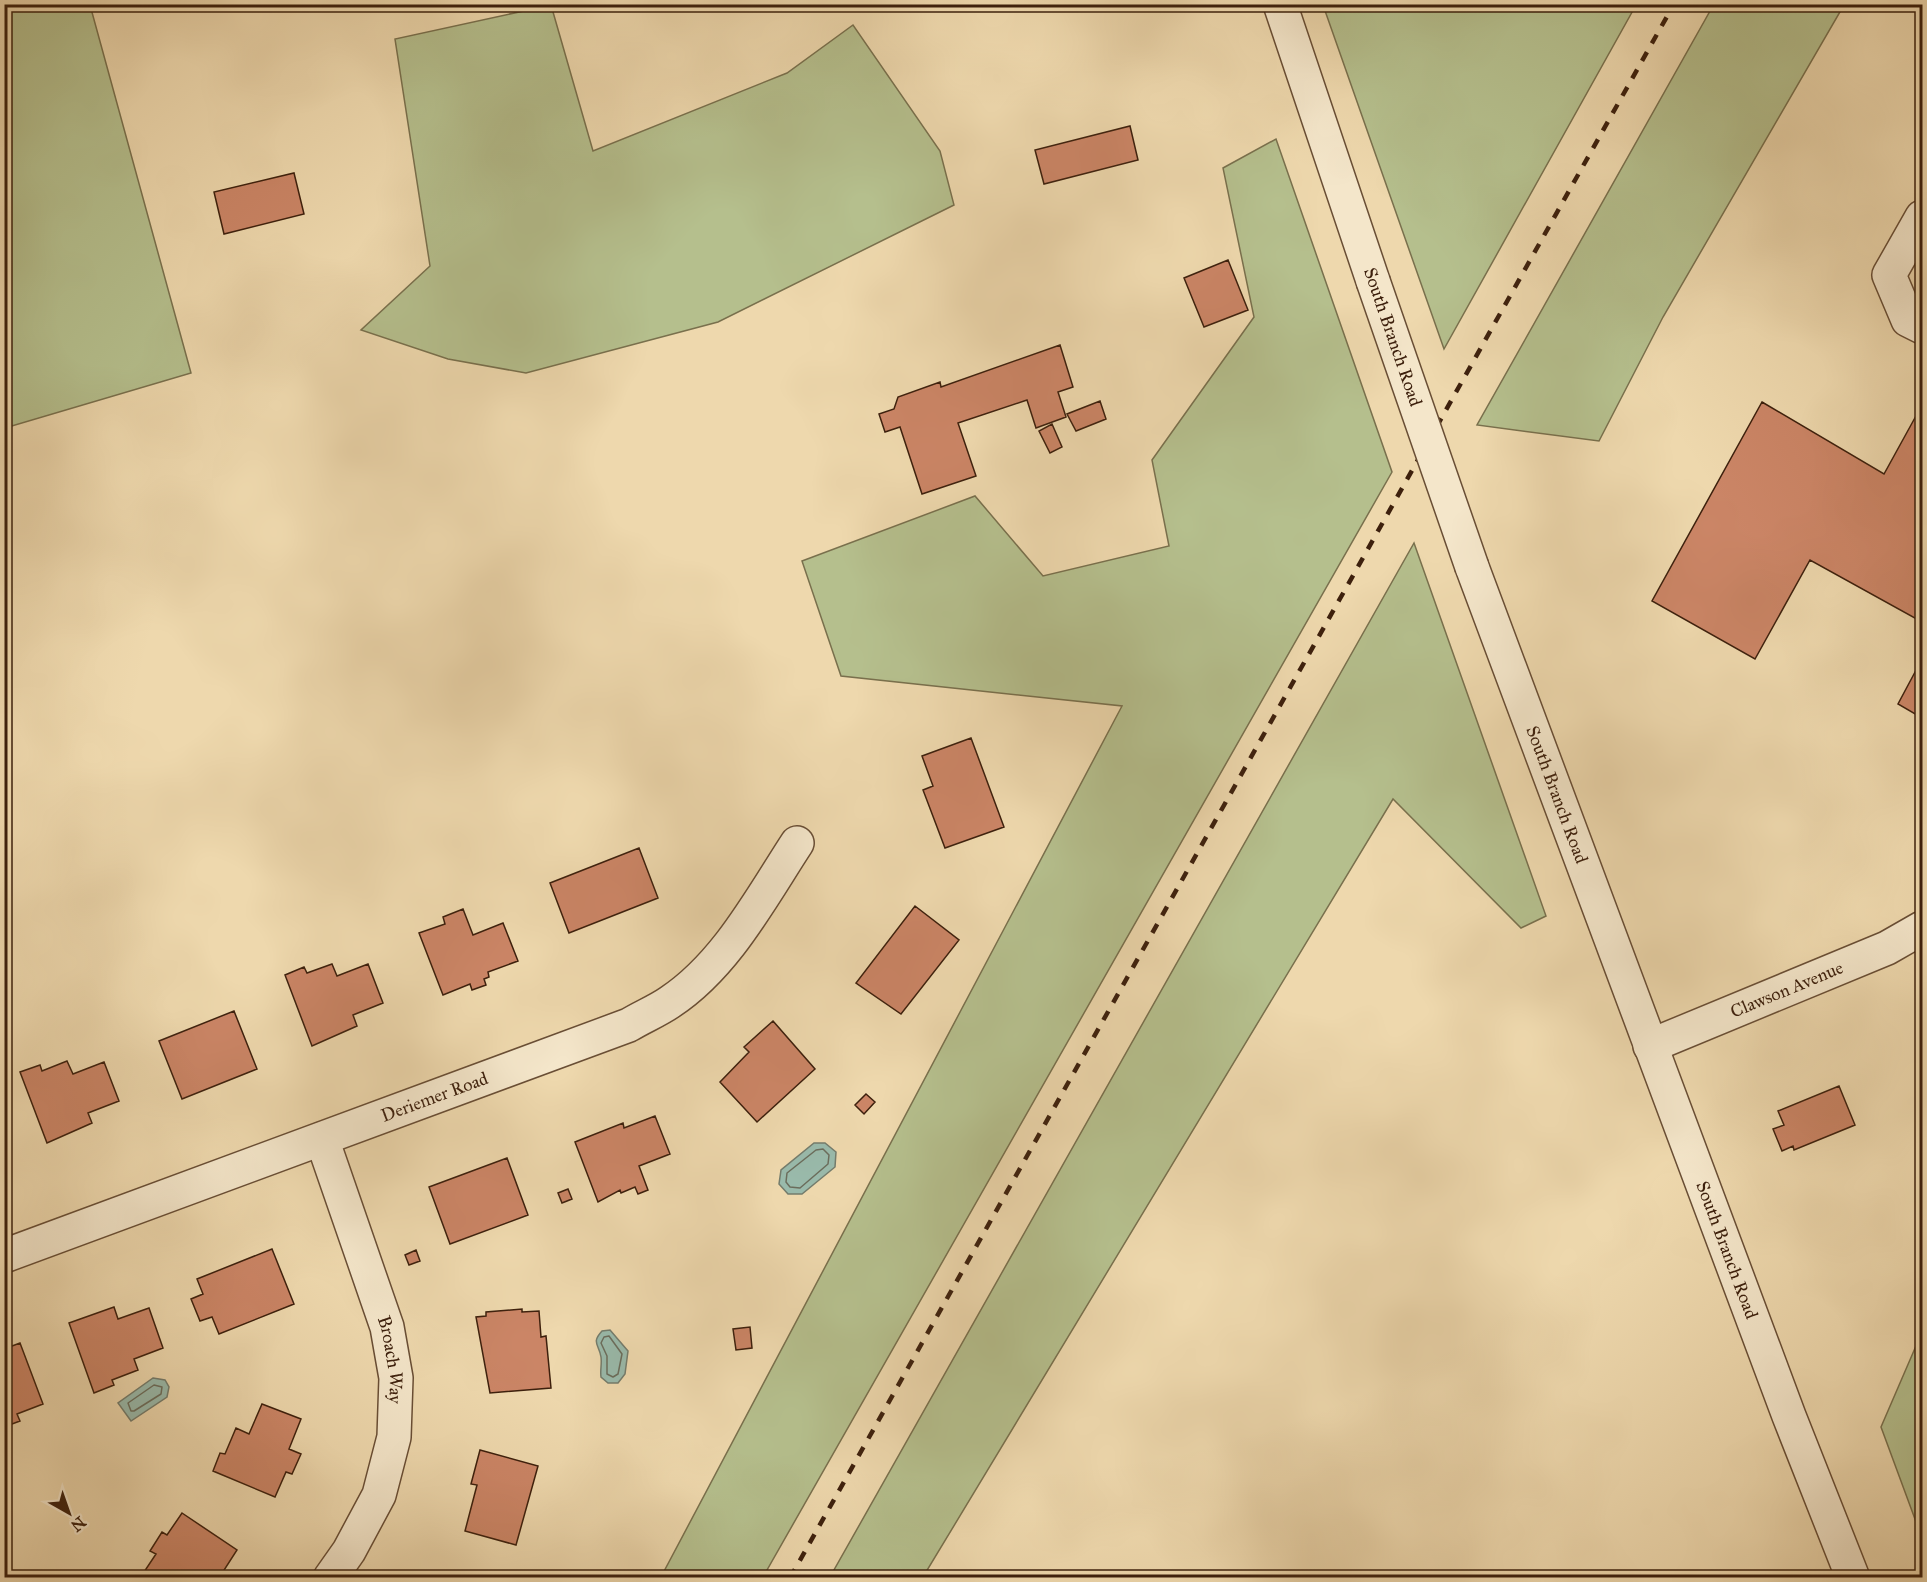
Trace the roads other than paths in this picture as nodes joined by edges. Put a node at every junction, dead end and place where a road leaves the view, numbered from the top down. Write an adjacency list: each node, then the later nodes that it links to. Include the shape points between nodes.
1 (1280, 4): 6 (street, South Branch Road, bridge, via 1472,567)
2 (1923, 217): 3 (street, via 1889,275 1908,320)
3 (1923, 327)
4 (797, 843): 7 (street, Deriemer Road, via 742,927 708,969 671,1002 629,1025)
5 (1923, 928): 6 (street, Clawson Avenue, via 1887,948)
6 (1650, 1046): 10 (street, South Branch Road)
7 (322, 1139): 8 (street, Deriemer Road); 9 (street, Broach Way, via 387,1327 396,1378 394,1437 379,1495)
8 (4, 1256)
9 (330, 1578)
10 (1853, 1578)

